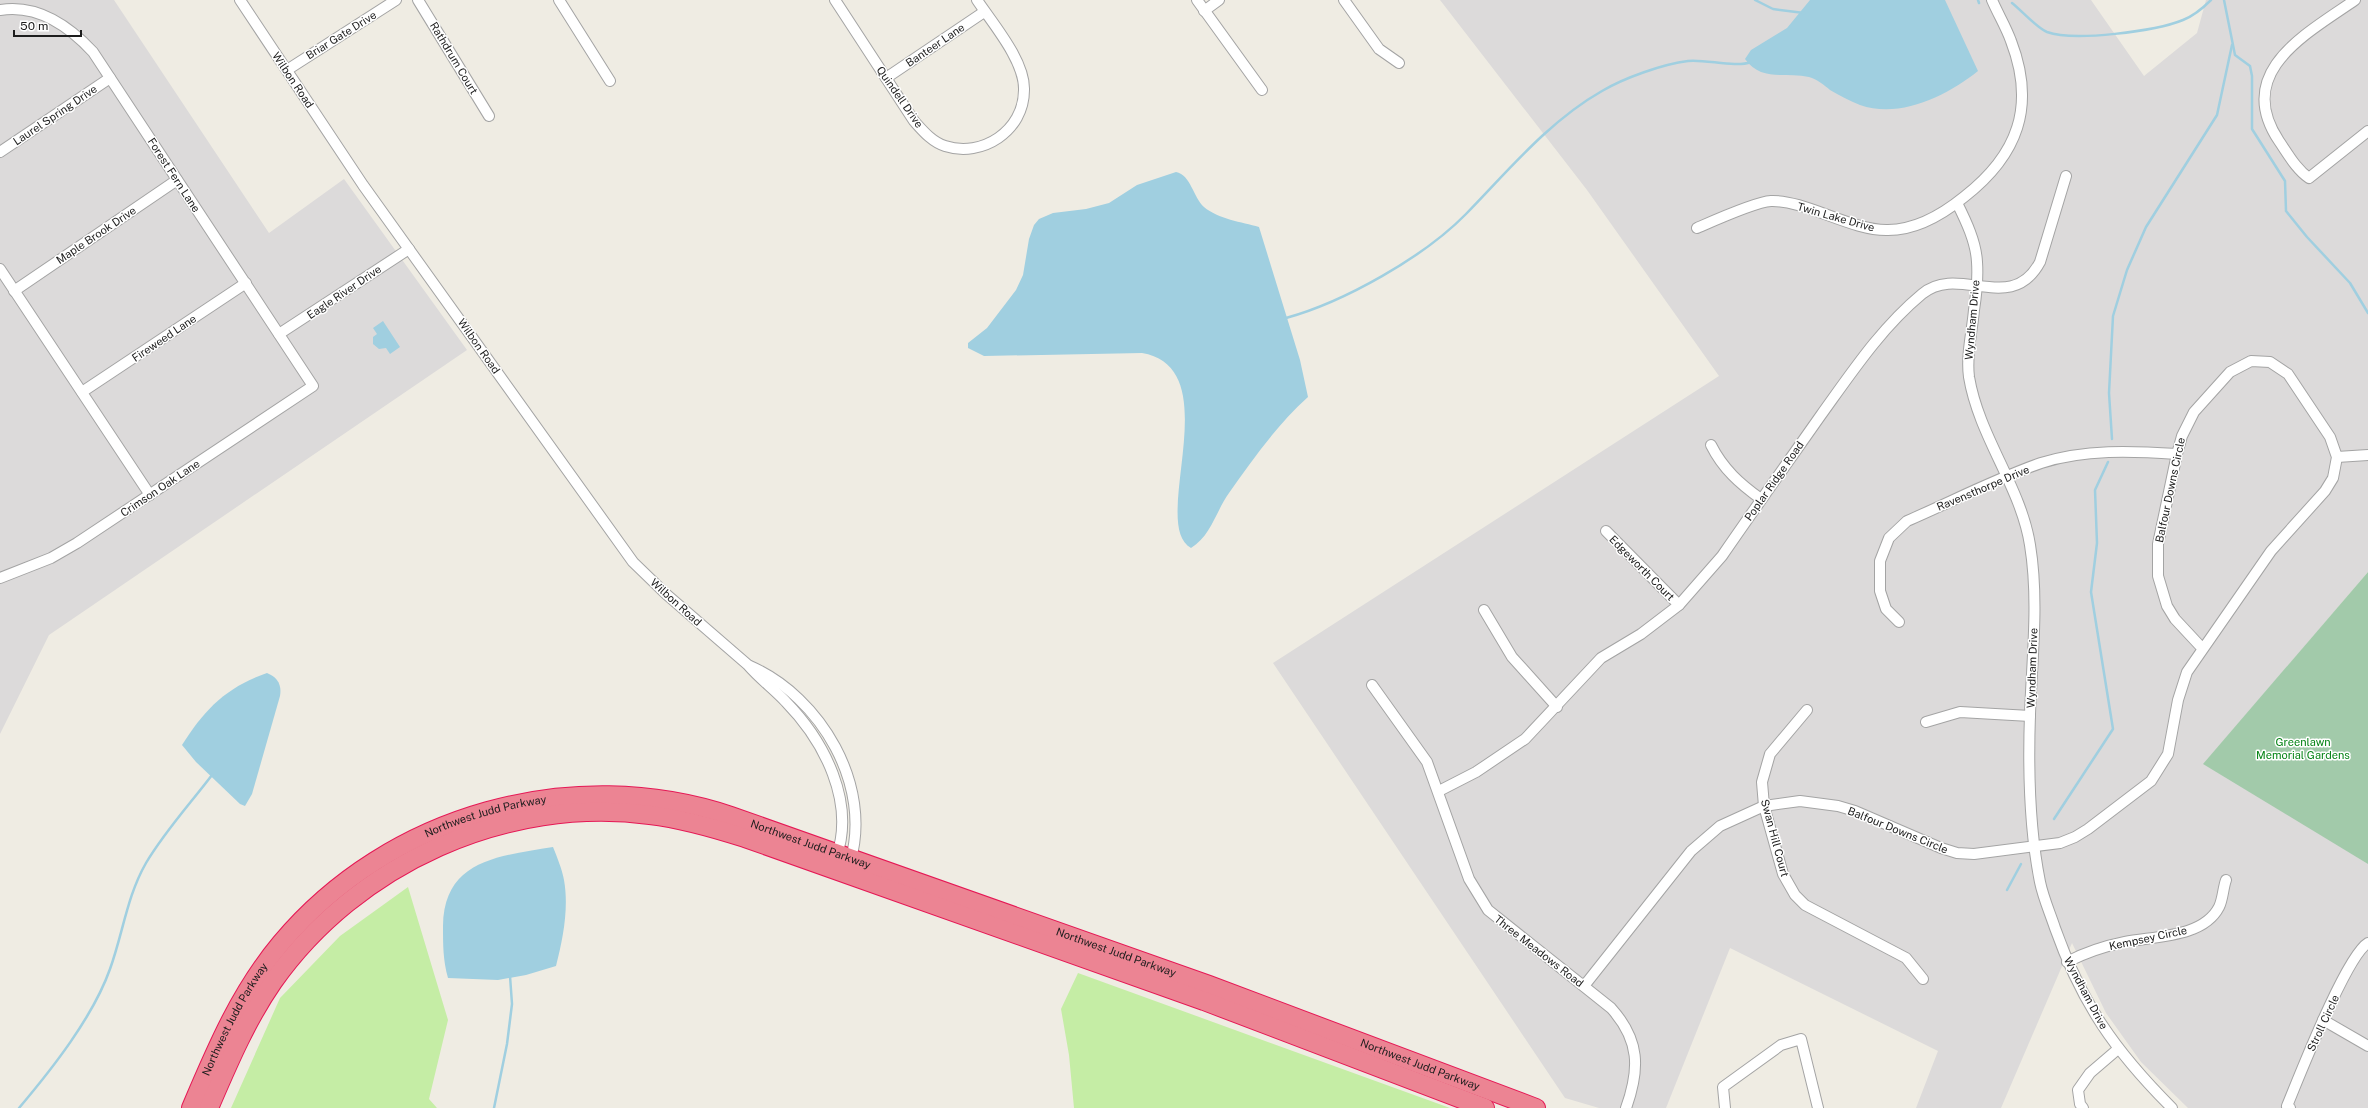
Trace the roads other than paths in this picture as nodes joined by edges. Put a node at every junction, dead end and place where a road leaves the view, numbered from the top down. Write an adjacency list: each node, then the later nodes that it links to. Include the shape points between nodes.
1 (240, 0): 16 (street, Wilbon Road)
2 (396, 0): 16 (street, Briar Gate Drive)
3 (418, 0): 21 (street, Rathdrum Court)
4 (559, 0): 19 (street)
5 (835, 0): 18 (street, Quindell Drive)
6 (977, 0): 14 (street, Quindell Drive)
7 (1197, 0): 13 (street)
8 (1219, 0): 13 (street)
9 (1344, 0): 15 (street, via 1379,49)
10 (1992, 0): 26 (street, Twin Lake Drive, via 2011,42 2022,84 2021,115 2011,146 1987,180)
11 (2355, 0): 22 (street, via 2300,38 2282,54 2271,70 2265,88 2265,110 2270,126 2300,172 2309,178)
12 (0, 10): 17 (street, Forest Fern Lane, via 35,12 66,27 93,52)
13 (1204, 11): 20 (street)
14 (984, 12): 18 (street, Banteer Lane); 18 (street, Quindell Drive, via 1020,67 1024,91 1019,116 1009,131 991,143 967,150 944,146 914,122)
15 (1399, 63)
16 (286, 70): 28 (street, Wilbon Road)
17 (110, 78): 23 (street, Laurel Spring Drive); 25 (street, Forest Fern Lane)
18 (886, 78)
19 (610, 81)
20 (1262, 90)
21 (489, 116)
22 (2368, 131)
23 (0, 152)
24 (2066, 176): 31 (street, Poplar Ridge Road, via 2050,234 2034,273 2025,282 2013,286)
25 (177, 180): 30 (street, Forest Fern Lane); 32 (street, Maple Brook Drive)
26 (1957, 203): 27 (street, Twin Lake Drive, via 1920,225 1888,230 1858,225 1791,204 1770,201 1715,219); 31 (street, Wyndham Drive, via 1968,226 1977,262)
27 (1697, 228)
28 (409, 249): 33 (street, Eagle River Drive); 49 (street, Wilbon Road, via 633,562)
29 (0, 269): 32 (street)
30 (246, 283): 33 (street, Forest Fern Lane); 35 (street, Fireweed Lane)
31 (1975, 286): 40 (street, Wyndham Drive, via 1975,310 1968,345 1969,374 1974,403); 42 (street, Poplar Ridge Road, via 1946,283 1923,293 1888,327 1868,349)
32 (14, 291): 35 (street)
33 (279, 334): 34 (street, Forest Fern Lane)
34 (313, 386): 41 (street, Crimson Oak Lane)
35 (82, 392): 41 (street)
36 (1711, 445): 42 (street, via 1738,483)
37 (2177, 454): 39 (street, Balfour Downs Circle, via 2187,423 2209,393 2242,364 2259,360 2270,362 2288,374 2330,437); 40 (street, Ravensthorpe Drive, via 2125,450 2082,455 2042,463); 48 (street, Balfour Downs Circle, via 2158,544 2158,576 2175,619)
38 (2368, 455): 39 (street)
39 (2337, 457): 48 (street, Balfour Downs Circle, via 2333,478 2325,491 2271,551)
40 (2005, 478): 47 (street, Ravensthorpe Drive, via 1907,521 1889,538 1880,561 1880,591 1886,609); 53 (street, Wyndham Drive, via 2018,503 2030,543 2034,580)
41 (150, 495): 44 (street, Crimson Oak Lane, via 51,558)
42 (1761, 499): 45 (street, Poplar Ridge Road, via 1722,556)
43 (1606, 531): 45 (street, Edgeworth Court)
44 (0, 578)
45 (1678, 605): 51 (street, Poplar Ridge Road, via 1641,634 1601,658)
46 (1484, 610): 51 (street, via 1512,657)
47 (1899, 622)
48 (2202, 648): 57 (street, Balfour Downs Circle, via 2182,685 2172,742 2158,773 2088,830 2060,842)
49 (748, 666): 58 (street, Wilbon Road, via 794,710 812,731 822,750 841,805); 58 (street, Wilbon Road, via 763,672 800,701 822,726 835,748 848,777 855,813 856,831)
50 (1372, 685): 55 (street, Three Meadows Road, via 1427,762)
51 (1556, 707): 55 (street, Poplar Ridge Road, via 1525,739 1476,772)
52 (1807, 710): 56 (street, Swan Hill Court, via 1770,754 1762,782)
53 (2030, 716): 54 (street, via 1960,712); 57 (street, Wyndham Drive, via 2030,798)
54 (1926, 722)
55 (1439, 790): 63 (street, Three Meadows Road, via 1469,879 1488,910)
56 (1764, 806): 57 (street, Balfour Downs Circle, via 1800,802 1838,806 1942,848 1966,854); 62 (street, Swan Hill Court, via 1782,874 1795,895 1818,913 1906,958); 63 (street, Balfour Downs Circle, via 1720,826 1691,850)
57 (2034, 845): 61 (street, Wyndham Drive, via 2040,884)
58 (842, 863): 67 (highway, Northwest Judd Parkway, via 715,810 636,796 581,795 534,800 460,819 404,844 369,864 330,894 295,927 244,995 225,1030); 68 (highway, Northwest Judd Parkway, via 708,826 649,815 566,813 512,822 467,835 429,851 379,879 344,905 316,931 282,969 254,1012); 69 (highway, Northwest Judd Parkway); 70 (highway, Northwest Judd Parkway, via 1209,985)
59 (2226, 880): 61 (street, Kempsey Circle, via 2219,907 2201,925 2176,934 2124,942 2086,952)
60 (2368, 943): 64 (street, Stroll Circle, via 2356,954)
61 (2067, 962): 66 (street, Wyndham Drive, via 2096,1016)
62 (1923, 979)
63 (1584, 986): 71 (street, Three Meadows Road, via 1621,1019 1633,1045 1636,1074)
64 (2323, 1020): 65 (street); 76 (street, Stroll Circle, via 2287,1106)
65 (2368, 1046)
66 (2118, 1049): 74 (street, via 2090,1074 2078,1090); 75 (street, Wyndham Drive, via 2136,1072)
67 (191, 1108)
68 (210, 1108)
69 (1485, 1108)
70 (1536, 1108)
71 (1626, 1108)
72 (1725, 1108): 73 (street, via 1724,1087 1781,1045 1801,1039)
73 (1818, 1108)
74 (2083, 1108)
75 (2172, 1108)
76 (2290, 1108)

